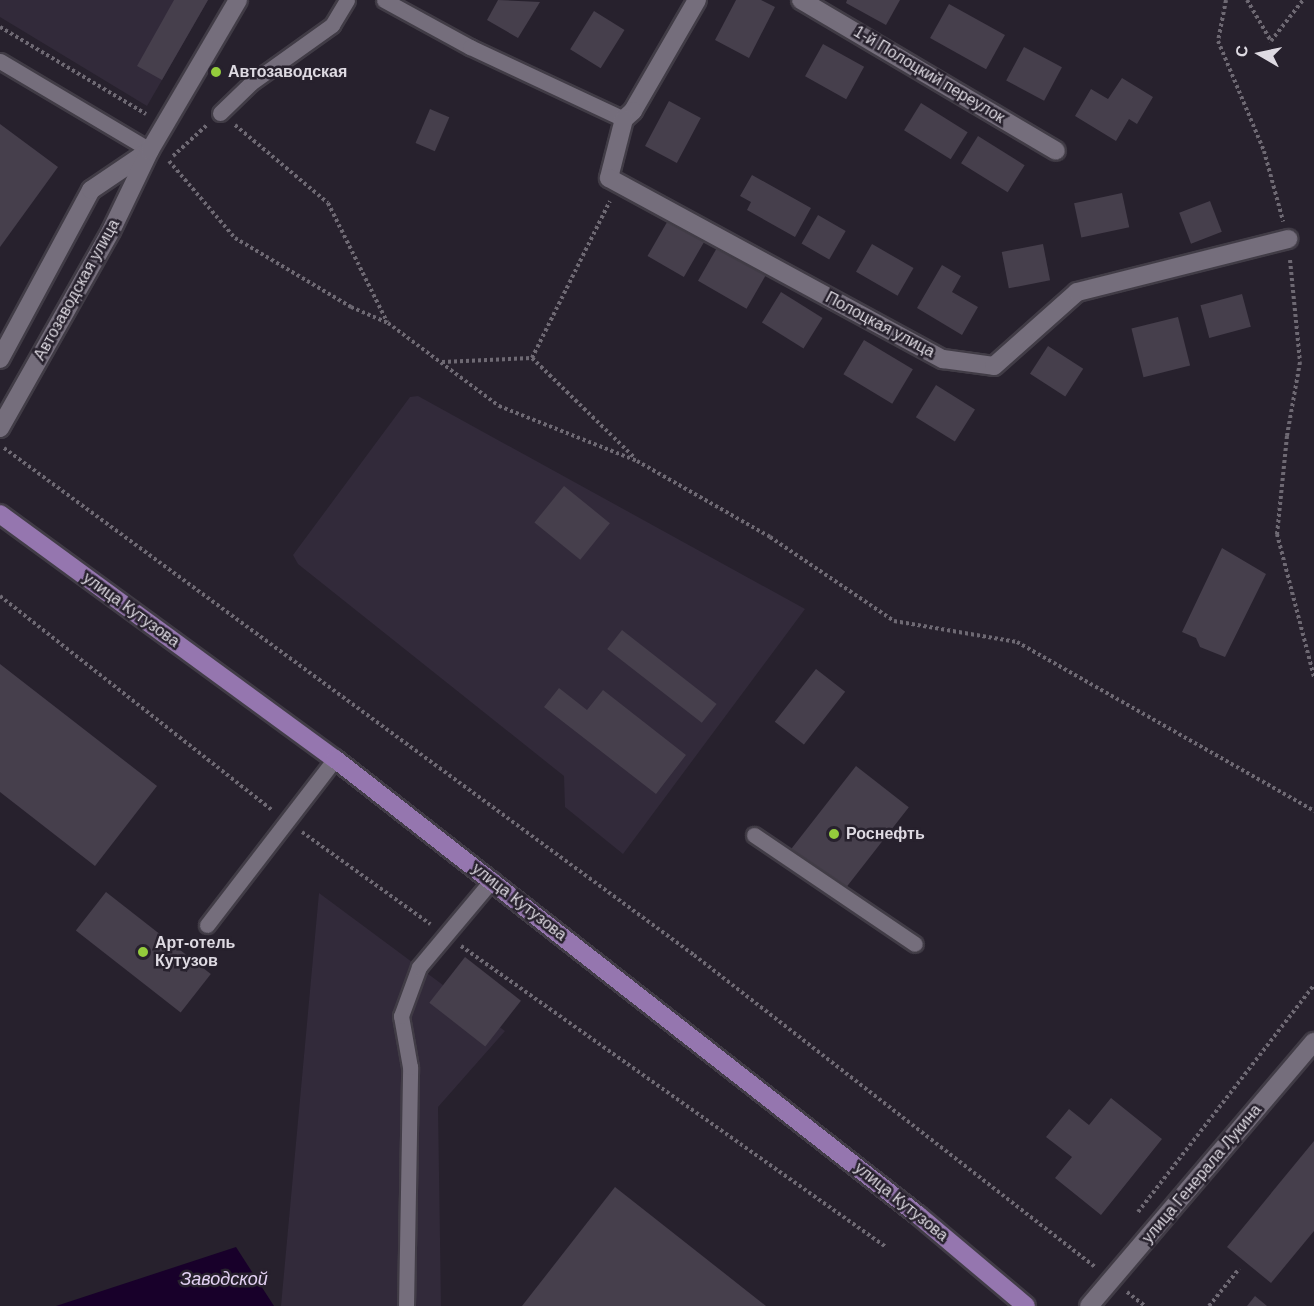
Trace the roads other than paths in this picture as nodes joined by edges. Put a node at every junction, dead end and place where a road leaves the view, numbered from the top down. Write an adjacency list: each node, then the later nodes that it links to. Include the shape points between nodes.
1 (238, 0): 9 (street, Автозаводская улица)
2 (346, 0): 7 (lane, via 332,25 251,83)
3 (384, 0): 8 (lane, via 470,46)
4 (697, 0): 8 (street, via 633,111)
5 (801, 0): 10 (street, 1-й Полоцкий переулок)
6 (0, 61): 9 (lane)
7 (220, 112)
8 (624, 119): 11 (street, Полоцкая улица, via 611,186 943,359 994,366 1077,291)
9 (150, 150): 12 (street, Автозаводская улица, via 91,190); 13 (street, Автозаводская улица, via 111,231)
10 (1056, 151)
11 (1288, 239)
12 (0, 359)
13 (0, 428)
14 (0, 514): 15 (main road, улица Кутузова)
15 (335, 759): 17 (main road, улица Кутузова); 18 (lane)
16 (754, 836): 19 (lane)
17 (492, 880): 21 (lane, via 419,967 401,1016 410,1067); 22 (main road, улица Кутузова, via 918,1215)
18 (207, 925)
19 (915, 944)
20 (1314, 1042): 23 (street, улица Генерала Лукина)
21 (406, 1306)
22 (1026, 1306)
23 (1089, 1306)

